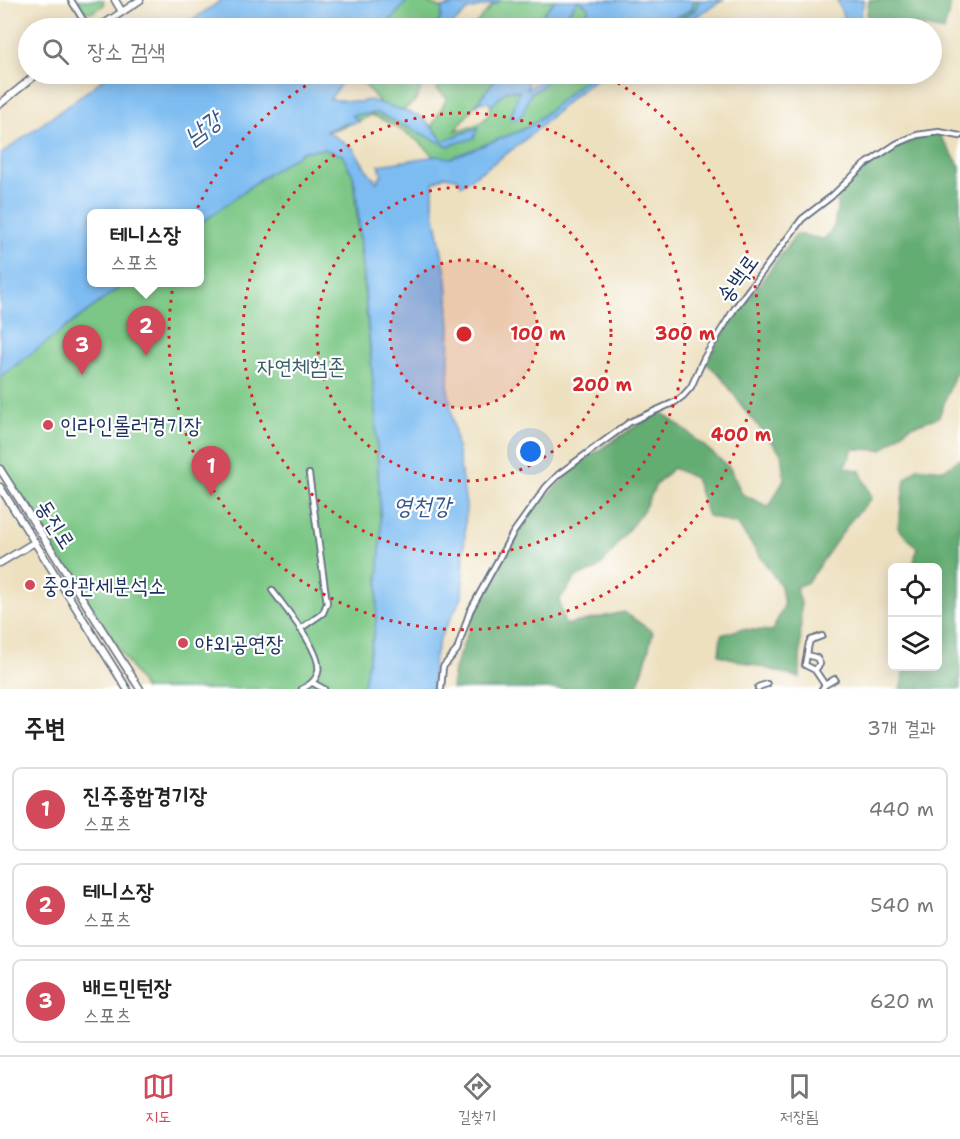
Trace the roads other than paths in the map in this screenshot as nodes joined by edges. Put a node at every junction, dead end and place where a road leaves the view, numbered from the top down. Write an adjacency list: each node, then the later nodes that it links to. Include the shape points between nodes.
1 (71, 0): 5 (street)
2 (115, 0): 4 (street)
3 (141, 0): 4 (street)
4 (122, 12): 6 (street)
5 (82, 18)
6 (113, 18)
7 (25, 84): 8 (street)
8 (0, 104)
9 (960, 136): 28 (street, 송백로, via 939,132 917,135 863,166 802,219 735,308 683,396 630,422 546,487 513,533 471,611 457,650 443,667)
10 (0, 469): 25 (street, 동진로)
11 (309, 474): 16 (street, via 327,603 323,613)
12 (0, 487): 13 (street, 동진로)
13 (34, 542): 14 (street); 24 (street, 동진로)
14 (0, 563)
15 (272, 590): 16 (street)
16 (300, 630): 21 (street, via 316,656 319,671)
17 (822, 636): 18 (street, via 811,640)
18 (808, 655): 19 (street, via 805,665); 19 (street, via 820,664)
19 (815, 670): 23 (street)
20 (836, 679): 23 (street)
21 (313, 682): 26 (street); 27 (street)
22 (767, 684): 29 (street)
23 (823, 687)
24 (127, 689)
25 (140, 689)
26 (302, 689)
27 (324, 689)
28 (441, 689)
29 (758, 689)

